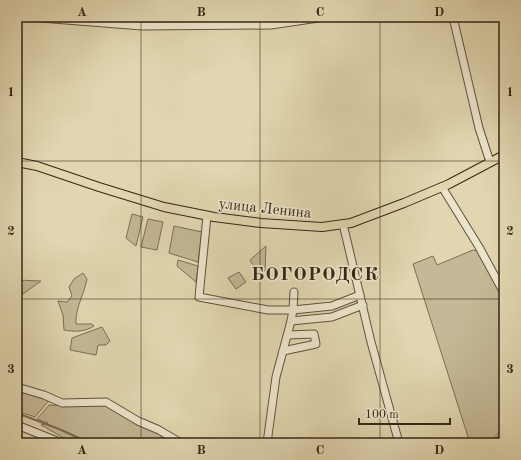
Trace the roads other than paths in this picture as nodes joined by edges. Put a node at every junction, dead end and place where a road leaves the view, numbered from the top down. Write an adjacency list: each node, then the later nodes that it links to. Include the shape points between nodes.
1 (28, 17): 2 (street, via 142,26 271,25)
2 (325, 17)
3 (454, 17): 6 (street, via 479,128)
4 (504, 155): 6 (main road, улица Ленина)
5 (17, 162): 8 (main road, улица Ленина, via 37,166 164,207)
6 (490, 162): 7 (main road, улица Ленина)
7 (442, 187): 9 (main road, улица Ленина, via 397,206); 11 (street)
8 (207, 216): 9 (main road, улица Ленина, via 304,227); 14 (street, via 199,297 268,310)
9 (343, 224): 12 (street)
10 (294, 292): 14 (street)
11 (504, 293)
12 (360, 295): 13 (street); 14 (street, via 332,306)
13 (362, 305): 15 (street, via 332,316); 24 (street)
14 (293, 310): 15 (street)
15 (291, 321): 16 (street)
16 (288, 335): 17 (street); 17 (street, via 314,334 316,344)
17 (283, 351): 23 (street, via 276,377)
18 (17, 387): 22 (street, via 62,403 106,402)
19 (17, 425): 21 (street)
20 (504, 436): 25 (street)
21 (62, 443)
22 (181, 443)
23 (267, 443)
24 (399, 443)
25 (497, 443)

